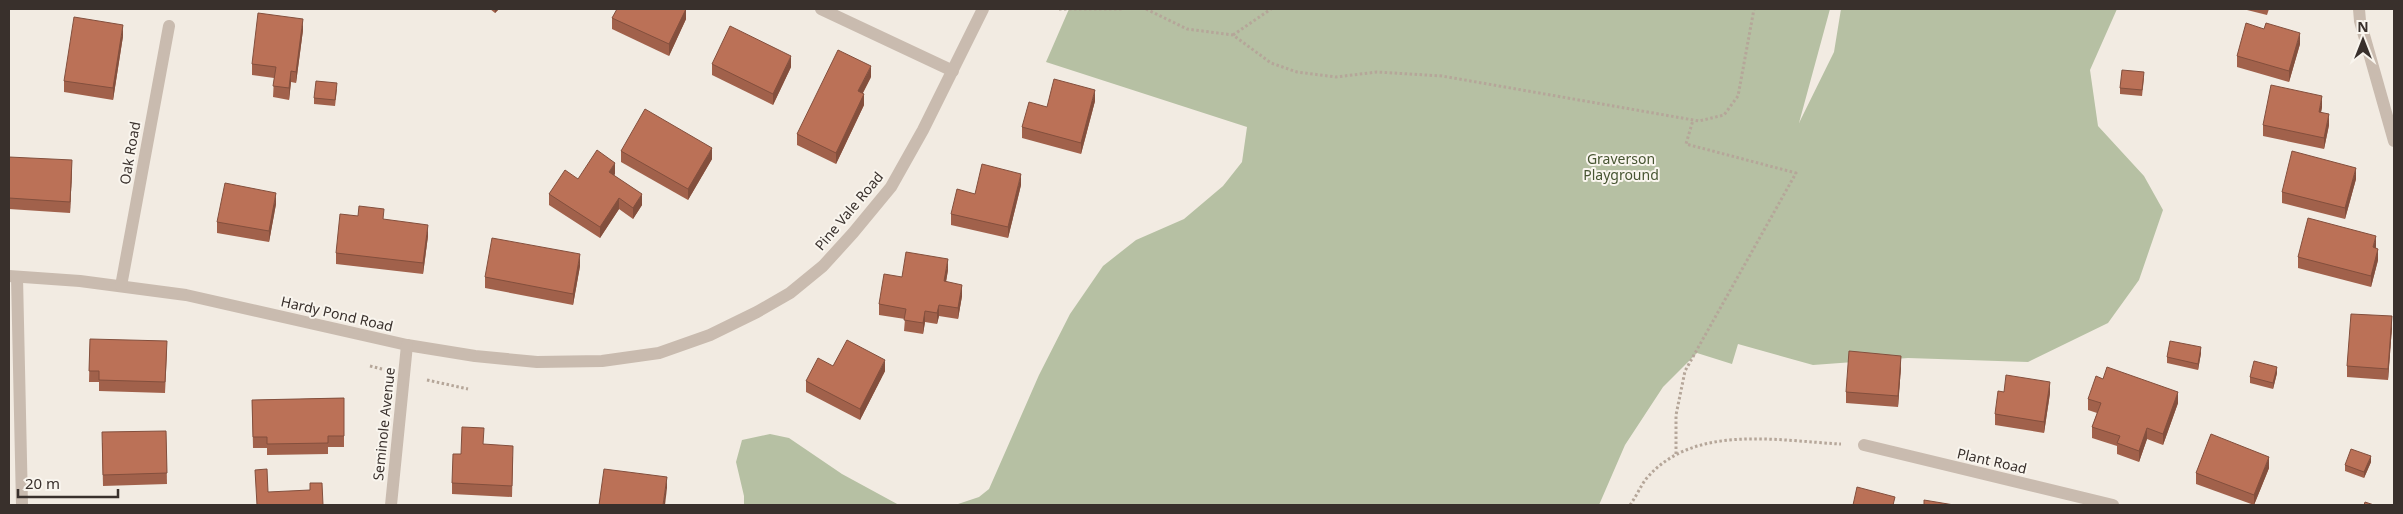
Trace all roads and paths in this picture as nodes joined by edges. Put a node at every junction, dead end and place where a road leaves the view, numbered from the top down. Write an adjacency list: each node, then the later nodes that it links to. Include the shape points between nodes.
1 (821, 9): 11 (street)
2 (983, 9): 11 (street, Pine Vale Road)
3 (1059, 9): 4 (path)
4 (1124, 9)
5 (1146, 9): 10 (path, via 1187,29)
6 (1271, 9): 10 (path)
7 (1754, 9): 12 (path, via 1738,96 1724,115)
8 (2359, 9): 13 (street)
9 (169, 26): 15 (street, Oak Road)
10 (1233, 35): 12 (path, via 1271,63 1297,72 1336,77 1377,72 1442,76)
11 (953, 71): 17 (street, Pine Vale Road, via 891,187 823,266 790,293 757,312 710,335)
12 (1693, 120): 19 (path, via 1686,144 1796,172 1685,371 1676,415)
13 (2394, 141)
14 (13, 277): 15 (street, Hardy Pond Road); 20 (street)
15 (121, 286): 16 (street, Hardy Pond Road, via 186,295)
16 (407, 345): 17 (street, Hardy Pond Road, via 537,362 602,361); 21 (street, Seminole Avenue)
17 (659, 353)
18 (1864, 446): 19 (path, via 1745,439 1706,443); 23 (street, Plant Road)
19 (1676, 454): 22 (path, via 1647,479)
20 (22, 505)
21 (392, 505)
22 (1630, 505)
23 (2113, 505)

